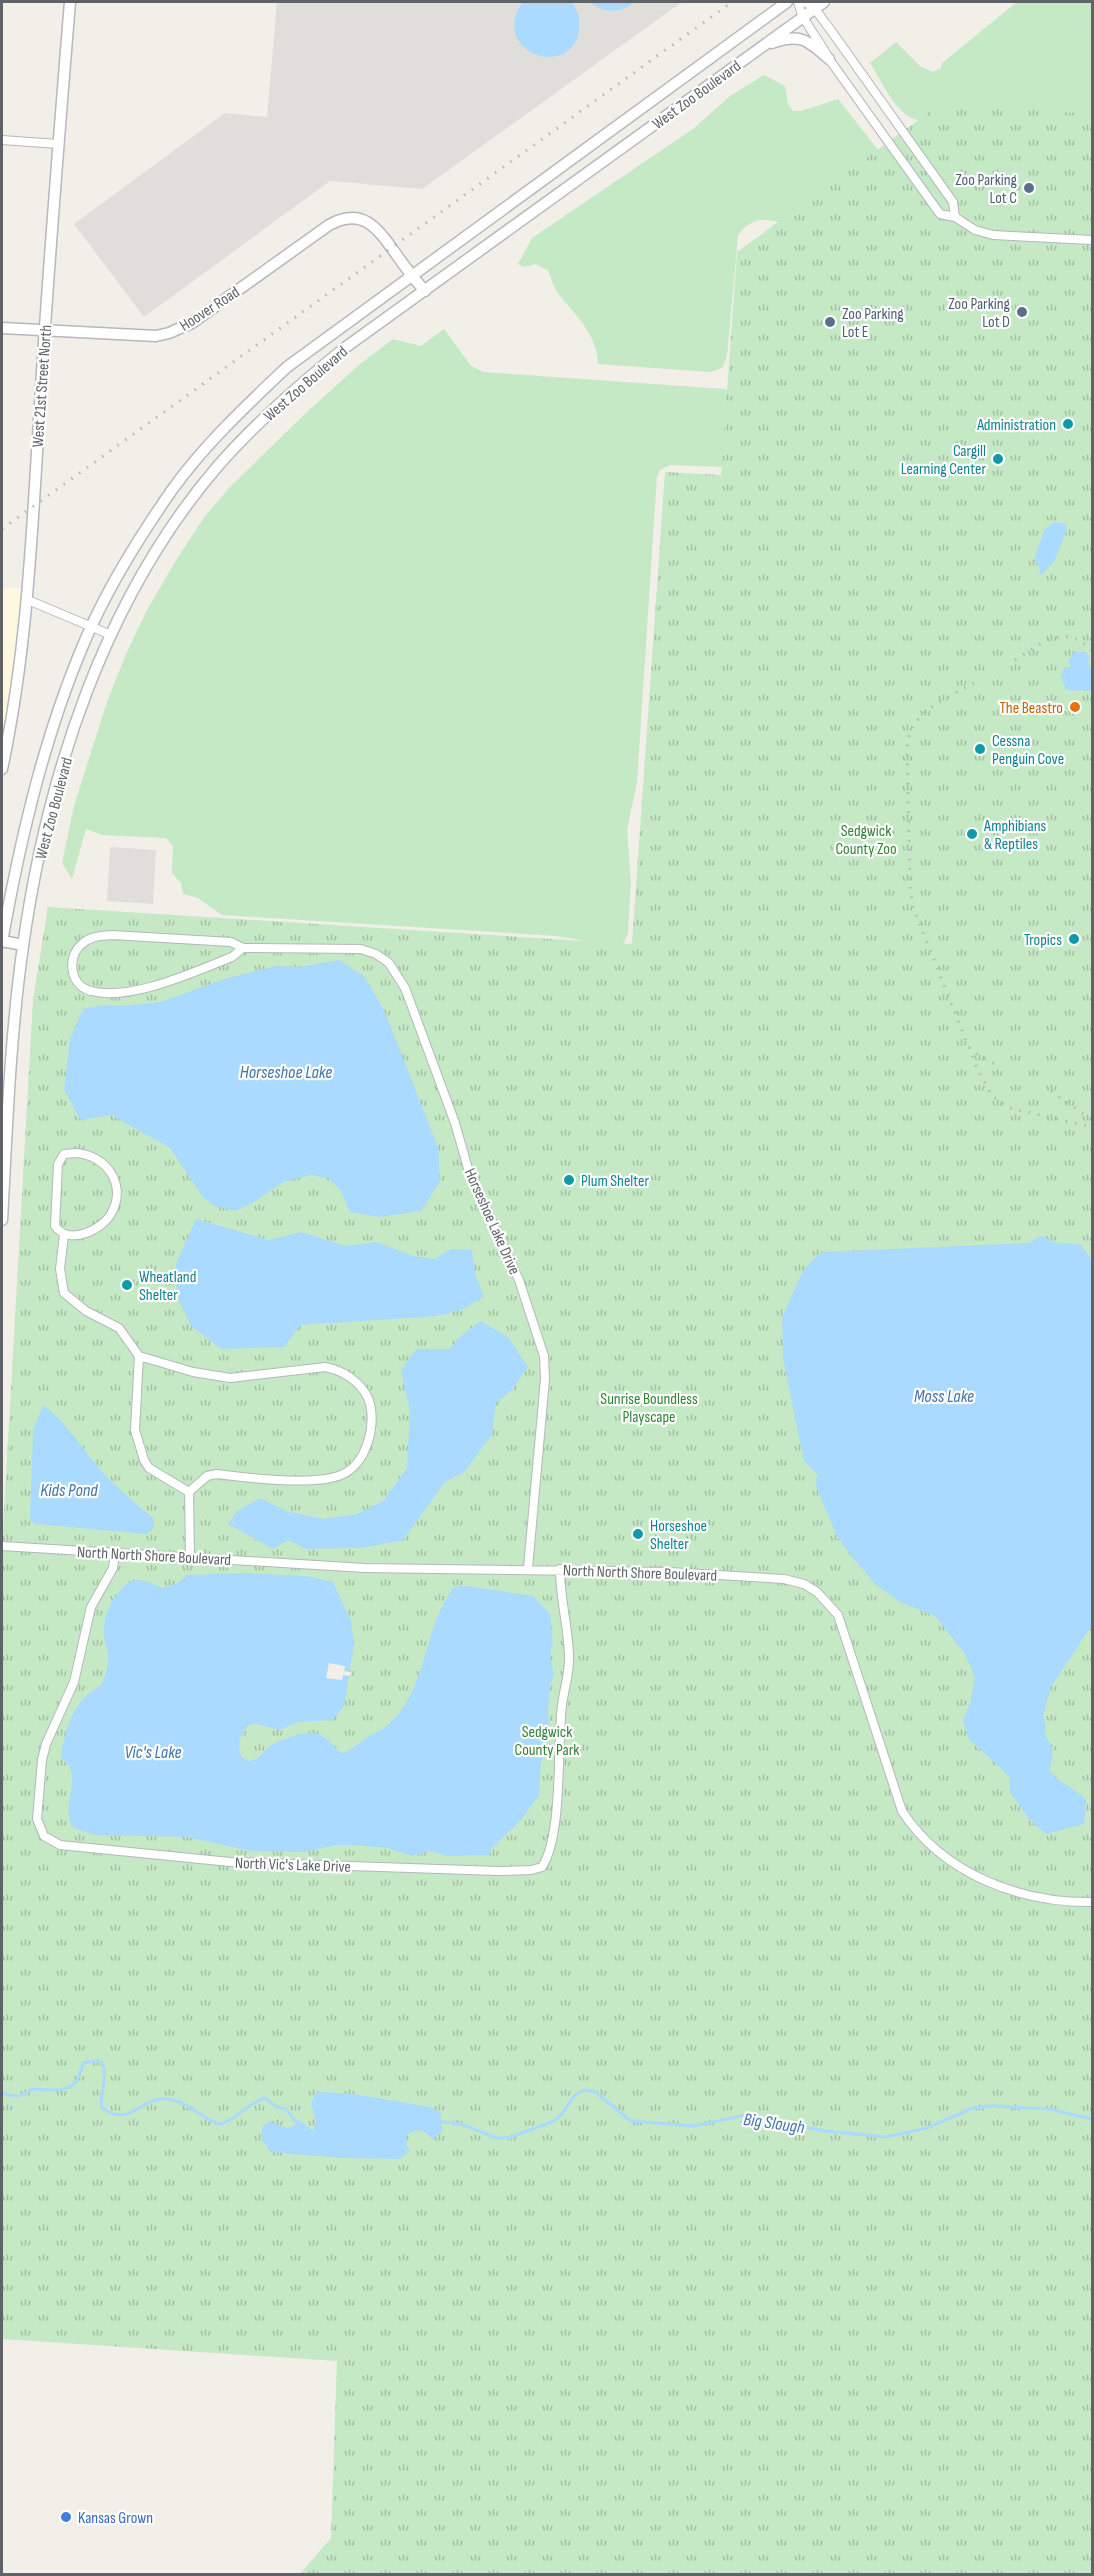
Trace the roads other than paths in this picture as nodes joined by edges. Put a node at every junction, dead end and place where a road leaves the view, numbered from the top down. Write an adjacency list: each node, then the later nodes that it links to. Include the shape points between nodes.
1 (70, 2): 11 (main road, West 21st Street North)
2 (788, 2): 14 (main road, West Zoo Boulevard)
3 (798, 2): 7 (street)
4 (805, 2): 6 (street)
5 (824, 2): 6 (main road, West Zoo Boulevard)
6 (814, 9): 7 (main road, West Zoo Boulevard); 12 (street, via 953,202)
7 (802, 18): 8 (main road, West Zoo Boulevard); 9 (street)
8 (760, 47): 9 (main road, via 795,38 815,46); 15 (main road, West Zoo Boulevard)
9 (829, 59): 12 (street, via 940,214)
10 (2, 140): 11 (street)
11 (58, 144): 17 (main road, West 21st Street North)
12 (955, 217): 13 (street, via 975,230 993,235)
13 (1092, 240)
14 (411, 274): 15 (main road, Hoover Road); 17 (main road, Hoover Road, via 382,234 368,222 340,219 180,329 156,336); 19 (main road, West Zoo Boulevard, via 287,367 208,447 173,488 118,574)
15 (424, 291): 20 (main road, West Zoo Boulevard, via 307,378 217,468 164,538)
16 (2, 328): 17 (main road, Hoover Road)
17 (45, 330): 18 (main road, West 21st Street North)
18 (28, 600): 19 (street); 21 (main road, West 21st Street North)
19 (91, 626): 20 (street); 22 (main road, West Zoo Boulevard, via 41,766)
20 (111, 635): 23 (main road, West Zoo Boulevard, via 79,714 59,778)
21 (2, 769)
22 (2, 941): 23 (main road)
23 (23, 945): 25 (main road)
24 (243, 948): 24 (street, Horseshoe Lake Drive, via 231,942 102,936 81,945 73,956 73,974 82,987 98,993 123,992 156,986 232,957); 32 (street, Horseshoe Lake Drive, via 362,949 389,963 405,988 469,1172 519,1280 544,1356)
25 (2, 1220)
26 (64, 1235): 26 (street, via 72,1237 99,1226 107,1220 116,1202 111,1173 87,1154 64,1154 58,1164 55,1226); 27 (street, via 60,1269 64,1293 86,1311 119,1328)
27 (139, 1356): 28 (street, via 135,1430 144,1460 149,1468); 28 (street, via 230,1378 337,1369 368,1397 372,1410 364,1453 342,1475 290,1480 216,1474 207,1476)
28 (189, 1492): 31 (street)
29 (2, 1546): 30 (street, North North Shore Boulevard)
30 (115, 1553): 31 (street, North North Shore Boulevard); 33 (street, North Vic's Lake Drive, via 113,1568 91,1607 74,1682 46,1744 37,1819 44,1836 60,1845 230,1862 356,1867 531,1870 542,1867 549,1857 570,1657)
31 (190, 1557): 32 (street, North North Shore Boulevard, via 364,1568)
32 (528, 1568): 33 (street, North North Shore Boulevard)
33 (560, 1569): 34 (street, North North Shore Boulevard, via 784,1579 817,1592 832,1606 842,1624 902,1812 918,1835 955,1865 1007,1889 1052,1901)
34 (1092, 1902)

